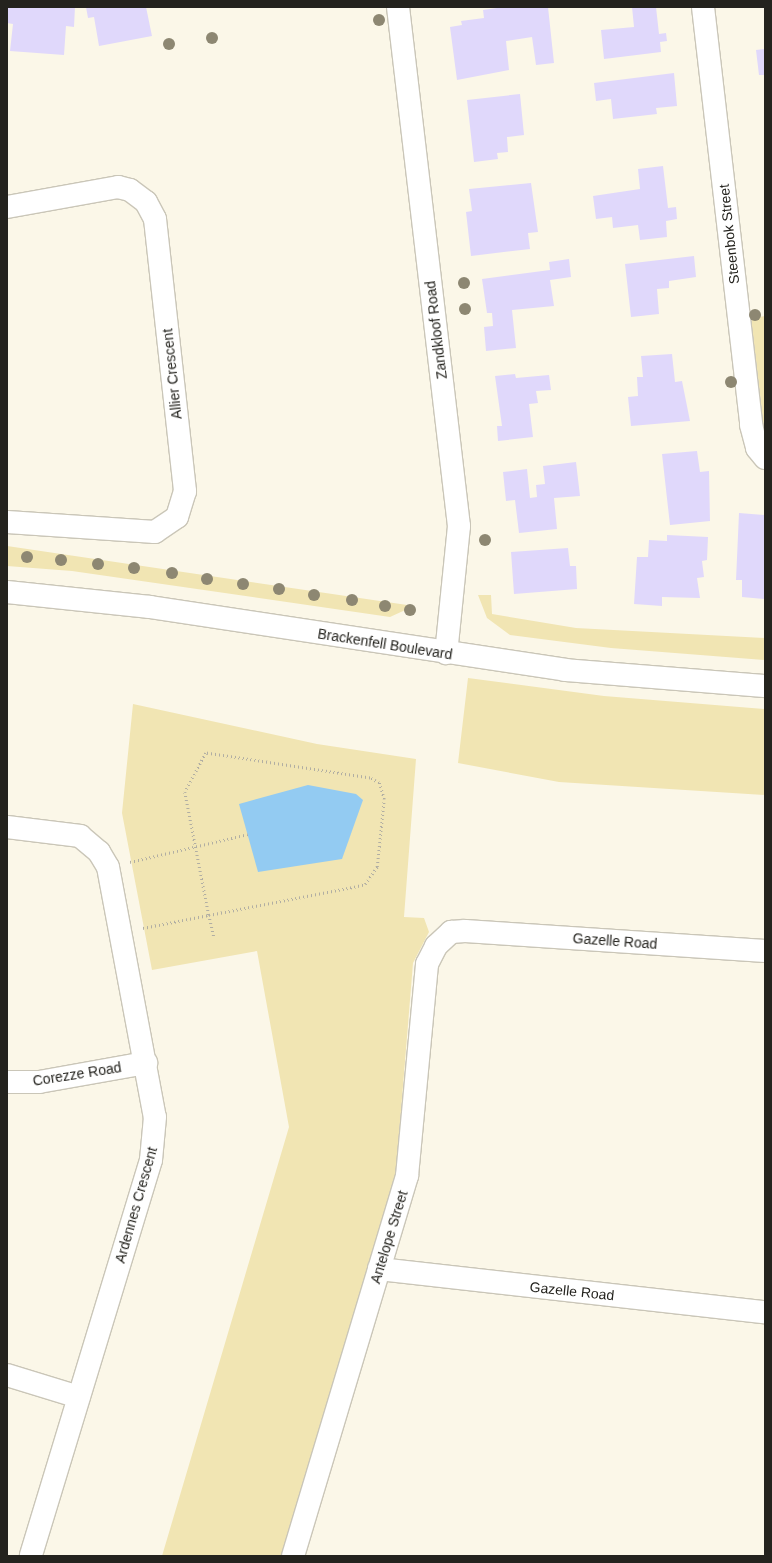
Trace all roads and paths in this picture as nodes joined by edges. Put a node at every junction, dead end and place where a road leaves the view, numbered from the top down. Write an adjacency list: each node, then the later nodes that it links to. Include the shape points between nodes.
1 (398, 7): 7 (street, Zandkloof Road, via 458,526)
2 (703, 7): 4 (street, Steenbok Street, via 750,425 757,448)
3 (7, 208): 5 (street, Allier Crescent, via 118,187 130,190 146,202 155,218 186,491 177,516 155,532)
4 (765, 458)
5 (7, 522)
6 (7, 592): 7 (street, Brackenfell Boulevard, via 150,607)
7 (446, 653): 8 (street, Brackenfell Boulevard, via 565,670)
8 (765, 686)
9 (7, 827): 12 (street, Ardennes Crescent, via 80,836 99,852)
10 (248, 834): 11 (path)
11 (196, 847): 12 (path); 13 (path); 13 (path, via 185,792 206,753 370,778 382,788 384,799 377,866 365,884)
12 (108, 867): 15 (street, Ardennes Crescent)
13 (209, 915): 15 (path); 16 (path)
14 (465, 930): 17 (street, Gazelle Road); 20 (street, Antelope Street, via 442,938 427,964 411,1157)
15 (121, 932): 18 (street, Ardennes Crescent)
16 (214, 937)
17 (765, 951)
18 (146, 1063): 19 (street, Corezze Road, via 39,1082); 23 (street, Ardennes Crescent, via 155,1117 154,1147)
19 (7, 1082)
20 (379, 1269): 21 (street, Gazelle Road); 25 (street, Antelope Street)
21 (765, 1312)
22 (7, 1375): 23 (street)
23 (79, 1397): 24 (street, Ardennes Crescent)
24 (31, 1556)
25 (293, 1556)

